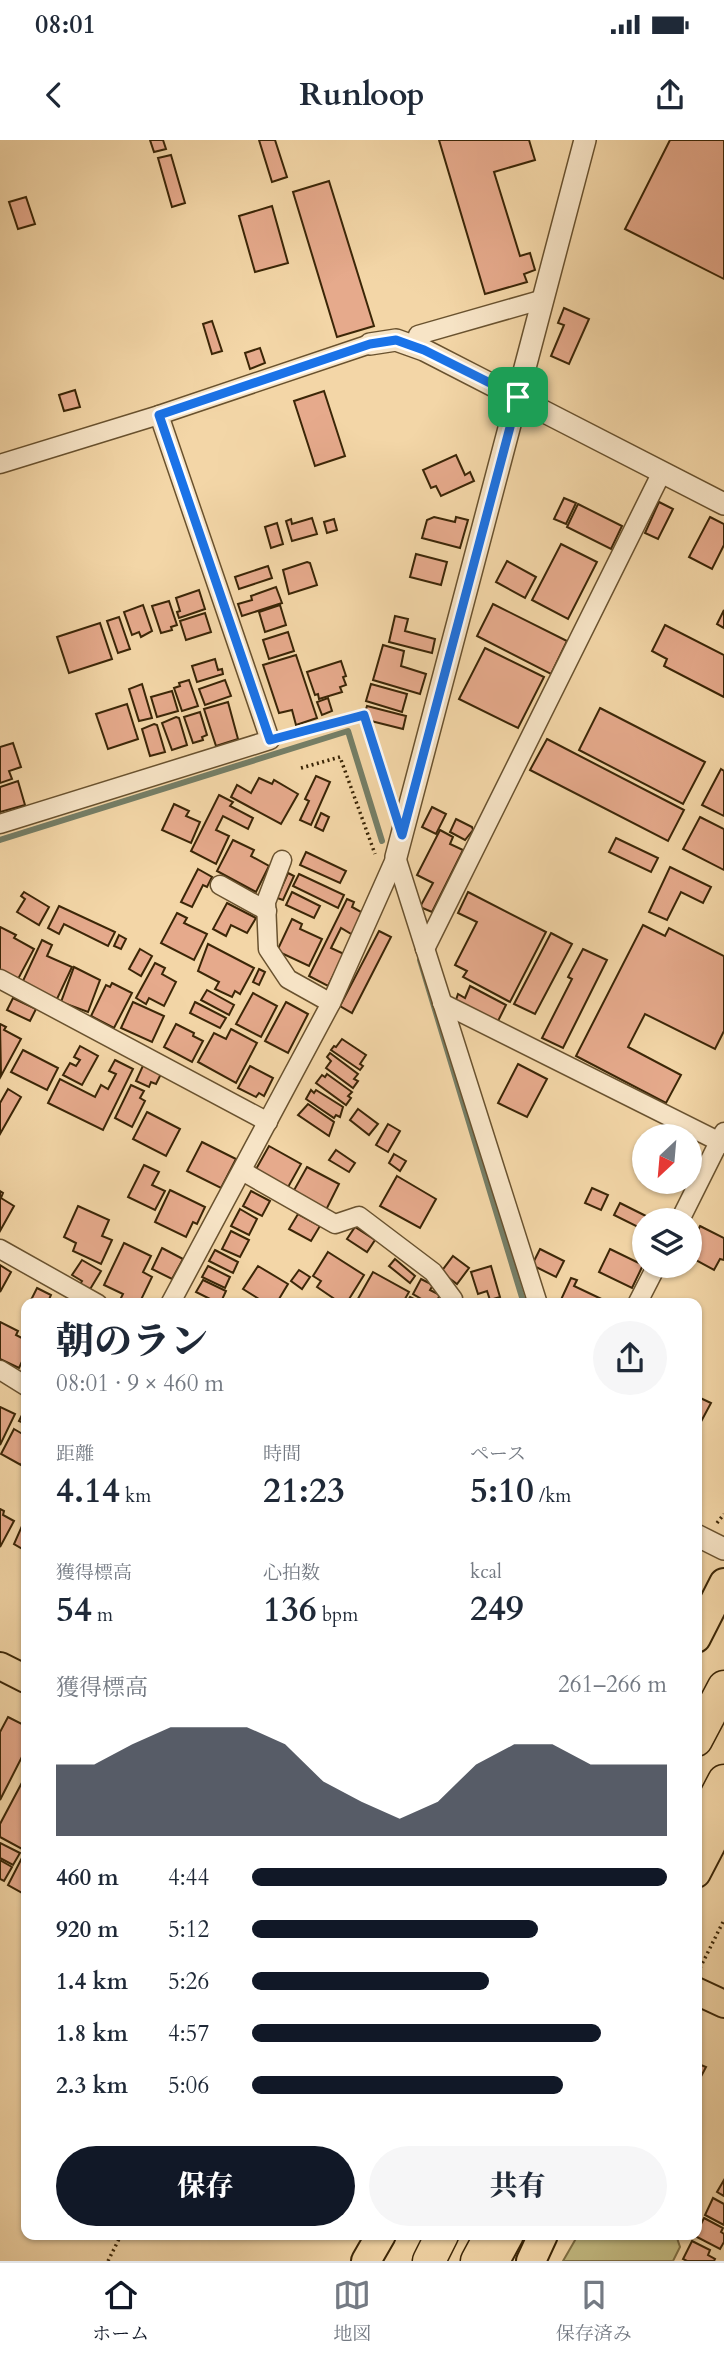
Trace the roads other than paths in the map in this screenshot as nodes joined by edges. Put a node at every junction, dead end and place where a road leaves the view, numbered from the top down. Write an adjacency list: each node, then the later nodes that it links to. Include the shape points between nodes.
1 (585, 140): 2 (street)
2 (544, 299): 3 (street); 5 (street)
3 (418, 335)
4 (370, 344): 5 (street, via 396,340 424,350); 6 (street)
5 (518, 397): 8 (street); 11 (street)
6 (159, 415): 7 (street); 10 (street, via 270,740)
7 (0, 464)
8 (662, 472): 9 (street); 15 (street)
9 (724, 504)
10 (0, 824)
11 (396, 857): 15 (street); 17 (street)
12 (282, 860): 14 (street)
13 (220, 885): 14 (street)
14 (267, 911): 17 (street, via 268,950 288,979)
15 (425, 949): 18 (street)
16 (0, 979): 19 (street)
17 (331, 1003): 19 (street)
18 (442, 1003): 20 (street); 28 (street)
19 (268, 1122): 21 (street)
20 (722, 1139): 22 (street)
21 (242, 1171): 26 (street); 27 (street, via 335,1224 359,1216 433,1272)
22 (686, 1208)
23 (0, 1249): 25 (street)
24 (650, 1278): 29 (street)
25 (87, 1298)
26 (173, 1298)
27 (452, 1298)
28 (536, 1298)
29 (640, 1298)
30 (0, 1370): 31 (street)
31 (21, 1383)
32 (702, 1538): 33 (street)
33 (724, 1549)
34 (724, 1583): 35 (highway)
35 (702, 1626)
36 (0, 1668): 37 (main road)
37 (21, 1677)
38 (724, 1678): 40 (highway)
39 (724, 1687): 41 (highway)
40 (702, 1720)
41 (702, 1729)
42 (724, 1782): 44 (highway)
43 (724, 1819): 45 (highway)
44 (702, 1824)
45 (702, 1861)
46 (702, 1993): 47 (main road)
47 (724, 2004)
48 (378, 2240): 52 (highway)
49 (488, 2240): 53 (highway)
50 (506, 2240): 54 (highway)
51 (541, 2240): 55 (highway)
52 (366, 2261)
53 (477, 2261)
54 (495, 2261)
55 (531, 2261)

